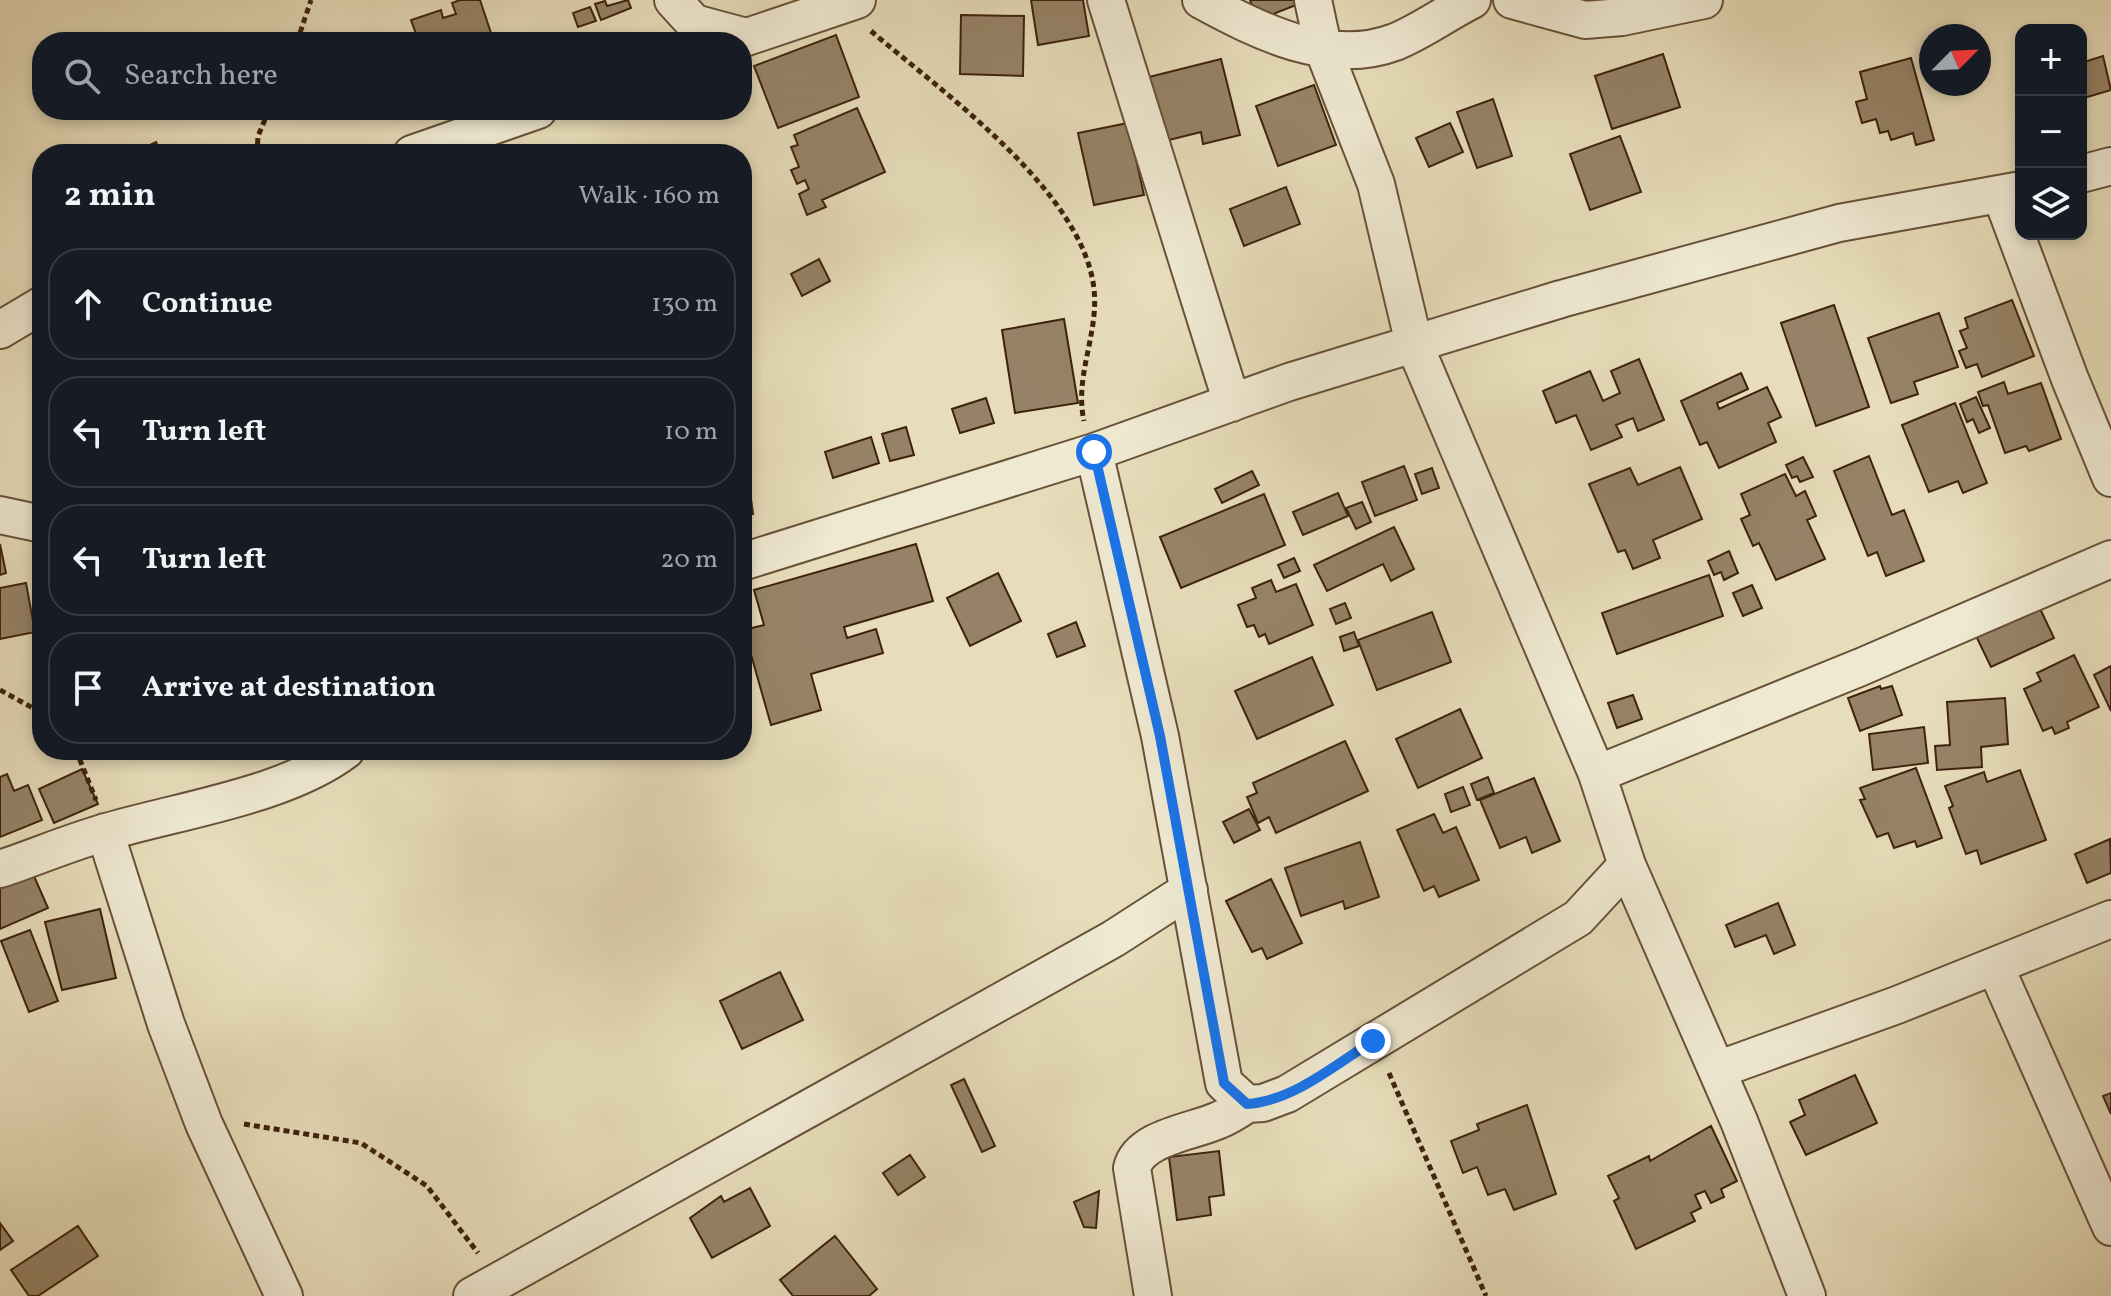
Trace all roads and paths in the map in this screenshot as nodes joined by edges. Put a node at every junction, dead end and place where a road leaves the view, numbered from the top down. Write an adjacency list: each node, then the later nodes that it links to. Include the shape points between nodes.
1 (311, 0): 10 (path)
2 (673, 0): 11 (street, via 694,23)
3 (1106, 0): 24 (street)
4 (1201, 0): 13 (street, via 1246,25)
5 (1313, 0): 13 (street)
6 (1472, 0): 13 (street, via 1395,42)
7 (1512, 0): 8 (street, via 1585,20)
8 (1704, 0)
9 (848, 2): 12 (street); 25 (path, via 1031,168 1078,243 1095,292 1079,401)
10 (300, 32)
11 (718, 32)
12 (752, 35)
13 (1324, 51): 23 (street, via 1376,184)
14 (265, 120): 16 (path)
15 (509, 120): 17 (street)
16 (258, 144)
17 (441, 144)
18 (2111, 166): 19 (street)
19 (2087, 172)
20 (2011, 193): 23 (street, via 1839,223); 26 (street, via 2070,379)
21 (32, 311): 22 (street)
22 (0, 330)
23 (1414, 344): 24 (street); 35 (street)
24 (1232, 403): 25 (street)
25 (1092, 452): 29 (street); 39 (street, via 1127,584)
26 (2111, 478)
27 (0, 515): 28 (street)
28 (32, 522)
29 (752, 559)
30 (2111, 559): 35 (street)
31 (0, 690): 32 (path)
32 (32, 708)
33 (81, 760): 36 (path)
34 (333, 760): 36 (street, via 289,782)
35 (1597, 774): 37 (street)
36 (105, 832): 38 (street); 45 (street)
37 (1627, 865): 42 (street, via 1578,918); 43 (street)
38 (0, 869)
39 (1189, 890): 44 (street, via 1224,1083); 47 (street, via 908,1055)
40 (2111, 919): 41 (street)
41 (1995, 966): 43 (street); 46 (street)
42 (1373, 1041): 44 (street, via 1287,1094); 50 (path)
43 (1717, 1070): 51 (street)
44 (1247, 1104): 49 (street, via 1135,1157 1132,1168)
45 (204, 1124): 47 (path, via 240,1124 361,1143 427,1186 479,1255); 48 (street)
46 (2111, 1227)
47 (483, 1289)
48 (284, 1296)
49 (1153, 1296)
50 (1486, 1296)
51 (1807, 1296)

